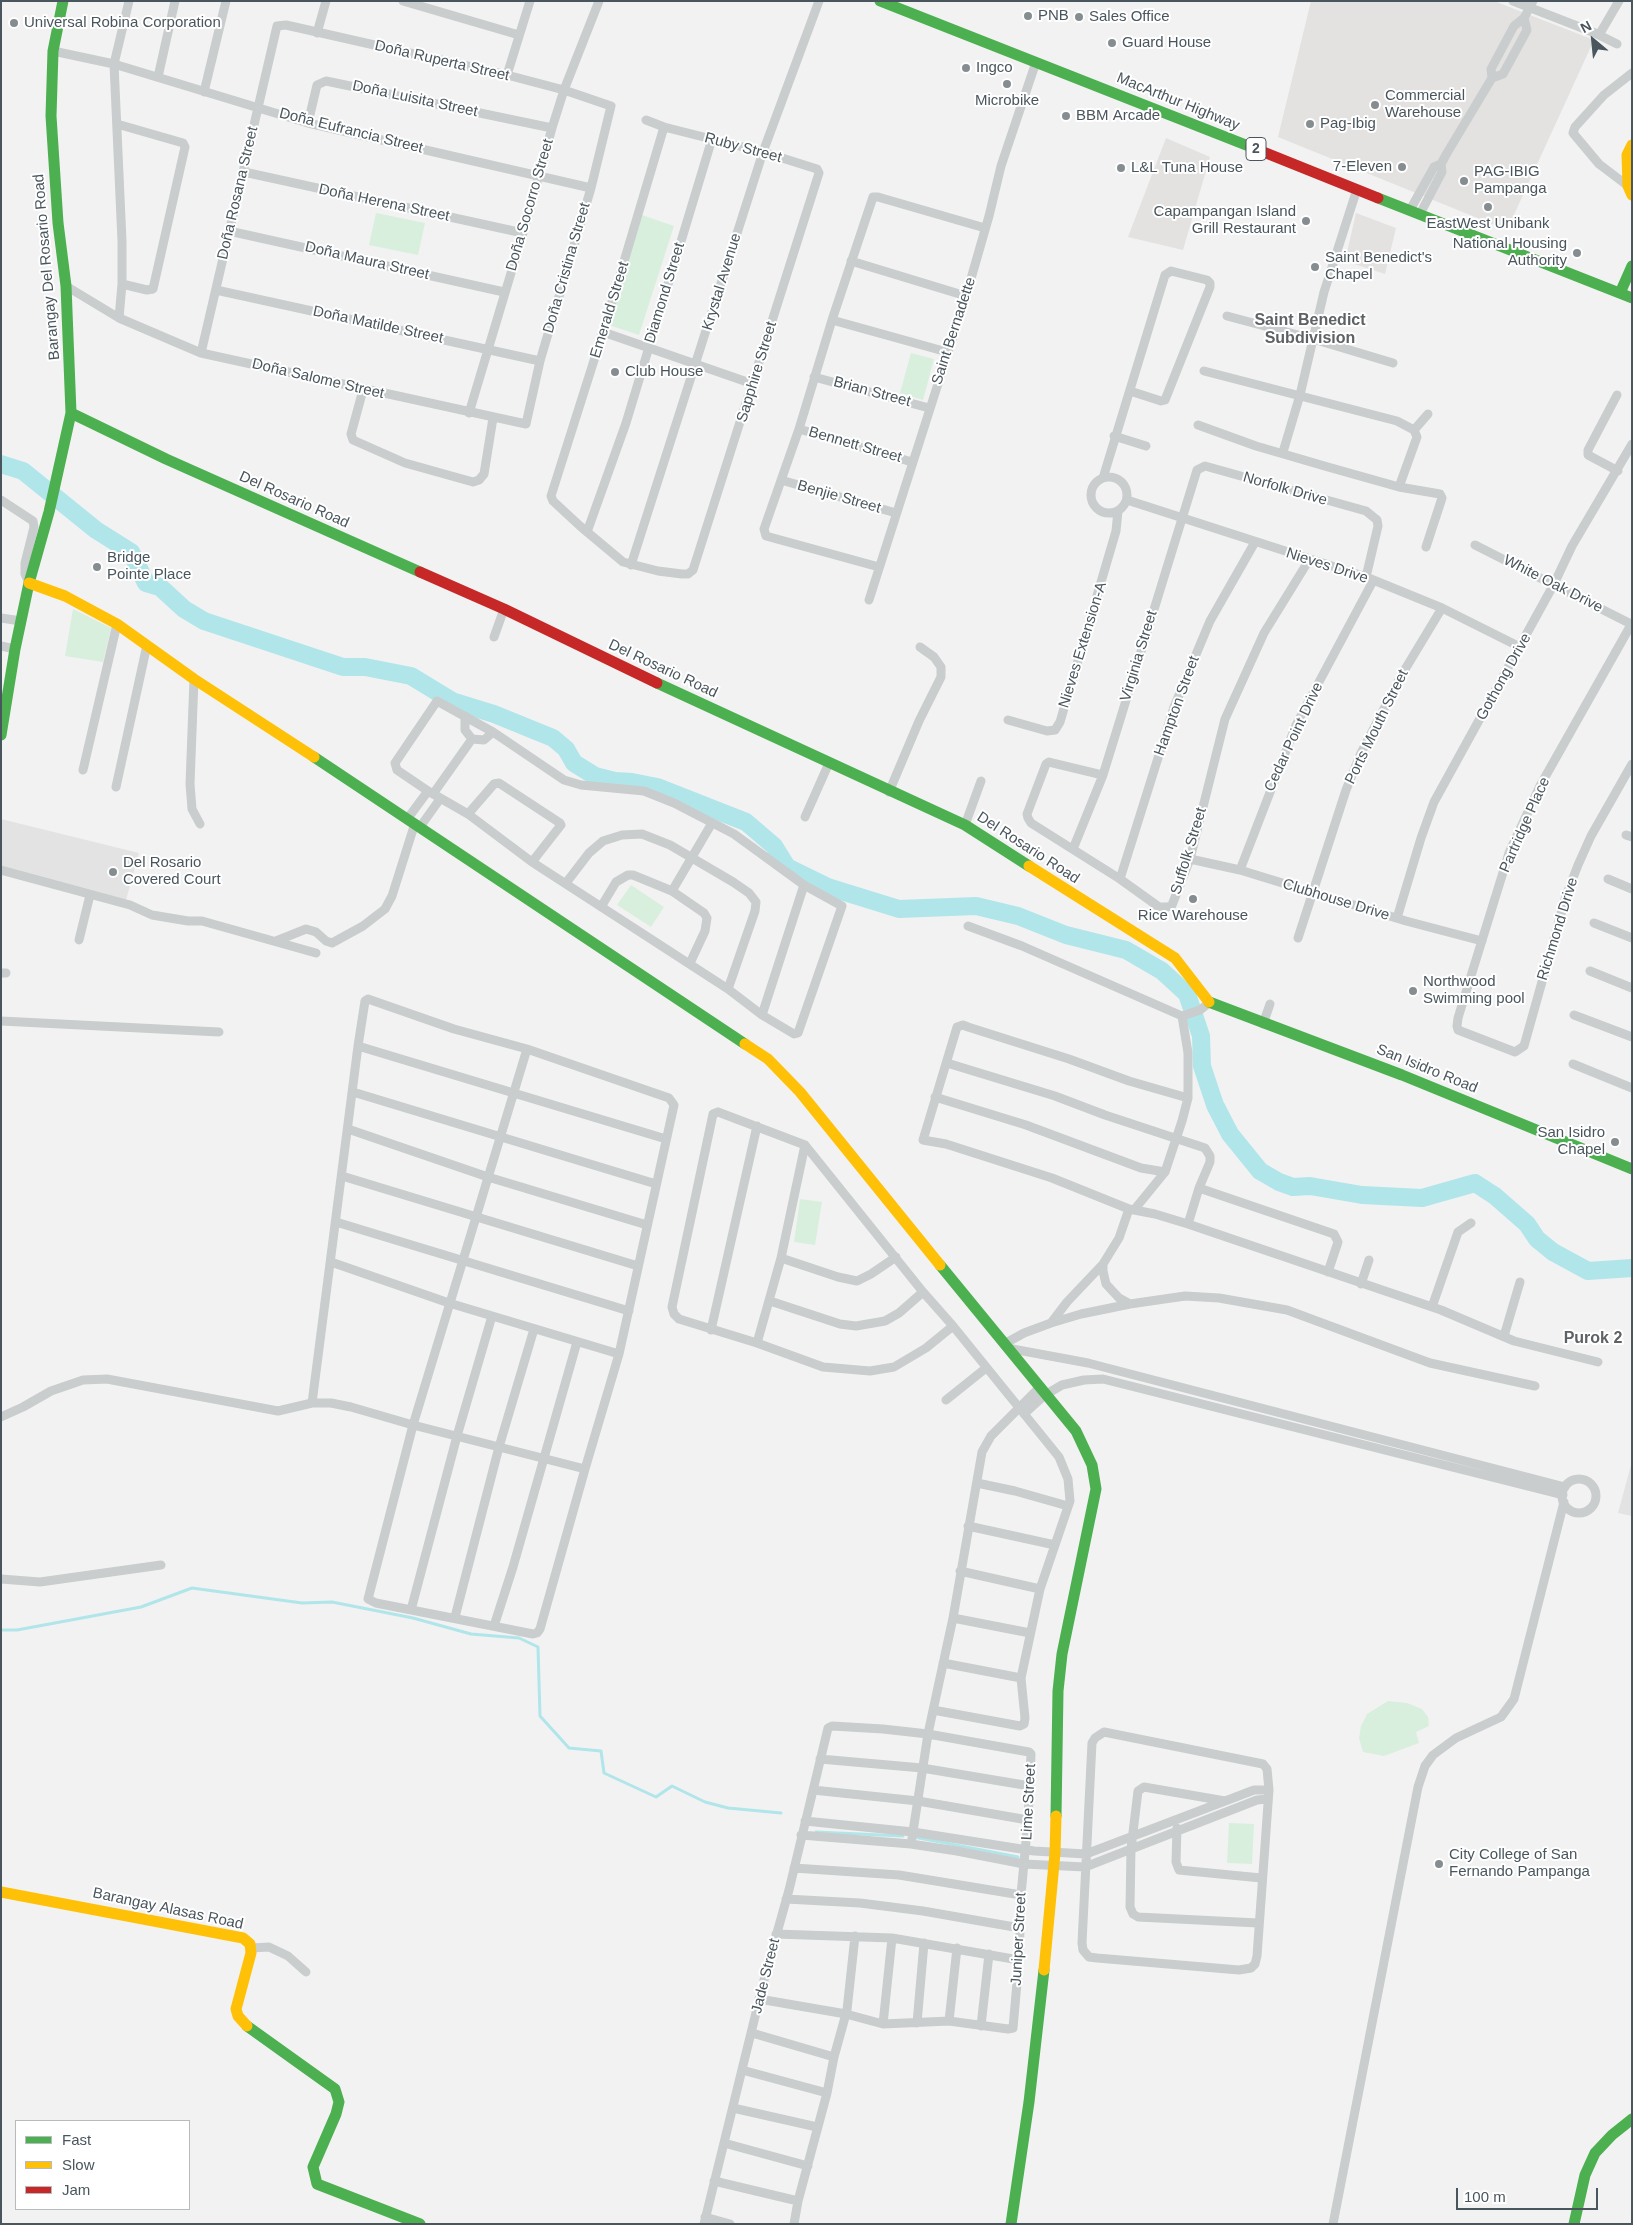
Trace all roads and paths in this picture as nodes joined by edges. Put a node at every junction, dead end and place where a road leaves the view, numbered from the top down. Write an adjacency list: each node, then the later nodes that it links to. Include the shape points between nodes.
1 (64, 1): 20 (main road, Barangay Del Rosario Road)
2 (128, 1): 22 (street)
3 (175, 1): 25 (street)
4 (226, 1): 28 (street)
5 (326, 1): 16 (street)
6 (403, 1): 17 (street)
7 (530, 1): 17 (street)
8 (599, 1): 27 (street, Doña Socorro Street)
9 (819, 1): 38 (street, Krystal Avenue)
10 (880, 1): 21 (main road, MacArthur Highway / 2)
11 (1513, 1): 13 (street)
12 (1619, 1): 18 (street)
13 (1531, 4): 14 (street); 18 (street)
14 (1524, 18): 26 (street, via 1514,26 1495,61 1491,69); 26 (street, via 1527,30 1503,74)
15 (274, 33): 16 (street, Doña Ruperta Street, via 280,25); 29 (street, Doña Rosana Street)
16 (317, 33): 24 (street, Doña Ruperta Street)
17 (519, 35): 24 (street)
18 (1599, 35): 19 (street)
19 (1617, 44)
20 (53, 51): 22 (street, Doña Eufrancia Street); 52 (main road, Barangay Del Rosario Road, via 53,160)
21 (1036, 62): 43 (main road, MacArthur Highway / 2); 46 (street, Saint Bernadette, via 1001,166)
22 (114, 64): 25 (street, Doña Eufrancia Street); 33 (street)
23 (1632, 73): 44 (street, via 1604,95 1575,127 1573,135 1599,164)
24 (507, 75): 27 (street, Doña Ruperta Street)
25 (158, 78): 28 (street, Doña Eufrancia Street)
26 (1492, 78): 45 (street, via 1441,164 1442,172)
27 (564, 90): 30 (street, Doña Ruperta Street, via 610,105); 35 (street, Doña Socorro Street)
28 (204, 92): 29 (street, Doña Eufrancia Street)
29 (258, 108): 32 (street, Doña Eufrancia Street); 39 (street, Doña Rosana Street)
30 (612, 109): 42 (street, Doña Cristina Street)
31 (646, 120): 34 (street, Ruby Street)
32 (308, 123): 35 (street, Doña Luisita Street, via 317,85 326,81); 41 (street, Doña Eufrancia Street)
33 (117, 124): 51 (street); 51 (street, via 183,143 185,147 153,289)
34 (664, 127): 36 (street, Ruby Street); 61 (street, Emerald Street)
35 (552, 128): 41 (street, Doña Socorro Street)
36 (712, 140): 38 (street, Ruby Street); 63 (street, Diamond Street)
37 (1632, 145): 44 (main road, via 1627,155)
38 (763, 152): 40 (street, Ruby Street, via 817,169); 68 (street, Krystal Avenue)
39 (244, 172): 47 (street, Doña Rosana Street); 48 (street, Doña Herena Street)
40 (819, 173): 72 (street, Sapphire Street)
41 (539, 177): 42 (street, Doña Eufrancia Street); 48 (street, Doña Socorro Street)
42 (591, 188): 67 (street, Doña Cristina Street)
43 (1357, 189): 45 (main road, MacArthur Highway / 2); 62 (street)
44 (1630, 190)
45 (1415, 212): 55 (main road, MacArthur Highway / 2)
46 (985, 228): 49 (street, via 873,197); 56 (street, Saint Bernadette)
47 (229, 231): 53 (street, Doña Rosana Street); 54 (street, Doña Maura Street)
48 (523, 233): 54 (street, Doña Socorro Street)
49 (851, 261): 56 (street); 60 (street)
50 (1632, 266): 55 (main road)
51 (122, 284): 59 (street)
52 (66, 286): 59 (street, Doña Salome Street); 79 (main road, Barangay Del Rosario Road)
53 (216, 290): 64 (street, Doña Matilde Street); 66 (street, Doña Rosana Street)
54 (504, 292): 64 (street, Doña Socorro Street)
55 (1620, 293): 57 (main road, MacArthur Highway / 2)
56 (966, 296): 65 (street, Saint Bernadette)
57 (1632, 298)
58 (1227, 316): 62 (street)
59 (119, 318): 66 (street, Doña Salome Street)
60 (832, 320): 65 (street); 71 (street)
61 (603, 332): 63 (street); 102 (street, Emerald Street, via 551,492 553,502)
62 (1313, 339): 69 (street); 75 (street)
63 (648, 348): 68 (street); 102 (street, Diamond Street, via 626,423)
64 (487, 349): 67 (street, Doña Matilde Street); 78 (street, Doña Socorro Street)
65 (947, 352): 77 (street, Saint Bernadette)
66 (200, 353): 73 (street, Doña Salome Street)
67 (540, 361): 82 (street, Doña Cristina Street, via 528,422)
68 (697, 364): 72 (street); 107 (street, Krystal Avenue)
69 (1393, 364)
70 (1204, 371): 75 (street)
71 (814, 376): 77 (street, Brian Street); 84 (street)
72 (753, 384): 107 (street, Sapphire Street, via 693,570 682,574)
73 (363, 390): 78 (street, Doña Salome Street); 81 (street, via 351,434 353,440 405,463 473,482 484,474)
74 (1130, 391): 74 (street, via 1165,275 1171,271 1207,280 1210,287 1165,400 1162,402); 86 (street)
75 (1300, 394): 85 (street, via 1397,421); 89 (street)
76 (1617, 395): 92 (street, via 1588,454)
77 (929, 408): 90 (street, Saint Bernadette)
78 (469, 412): 81 (street, Doña Salome Street)
79 (71, 413): 110 (main road, Barangay Del Rosario Road); 114 (main road, Del Rosario Road, via 184,467)
80 (1428, 414): 85 (street)
81 (493, 418): 82 (street, Doña Salome Street)
82 (522, 425)
83 (1198, 425): 89 (street)
84 (799, 429): 90 (street, Bennett Street); 94 (street)
85 (1414, 430): 95 (street, via 1417,437)
86 (1114, 436): 88 (street); 93 (street)
87 (1632, 444): 92 (street, Gothong Drive)
88 (1146, 446)
89 (1282, 452): 95 (street)
90 (912, 462): 100 (street, Saint Bernadette)
91 (1205, 466): 99 (street, Norfolk Drive); 101 (street, Virginia Street, via 1194,474)
92 (1618, 470): 111 (street, Gothong Drive, via 1572,546)
93 (1103, 478): 97 (street, via 1120,480 1126,489); 98 (street, via 1091,491 1092,503 1101,512)
94 (781, 480): 100 (street, Benjie Street); 108 (street, via 764,529 766,536)
95 (1400, 488): 105 (street, via 1440,494 1442,498)
96 (1, 500): 110 (street, via 33,520 25,563)
97 (1127, 500): 98 (street); 101 (street, Nieves Drive)
98 (1118, 511): 128 (street, Nieves Extension-A, via 1116,531 1060,722 1055,730 1047,731)
99 (1366, 511): 109 (street, Cedar Point Drive, via 1378,526)
100 (896, 513): 108 (street, Saint Bernadette)
101 (1182, 517): 103 (street, Nieves Drive); 135 (street, Virginia Street)
102 (587, 532): 107 (street, via 609,552)
103 (1256, 542): 106 (street, Nieves Drive); 152 (street, Hampton Street, via 1210,621 1174,707)
104 (1474, 545): 111 (street, White Oak Drive)
105 (1426, 547)
106 (1309, 560): 109 (street, Nieves Drive); 148 (street, Suffolk Street, via 1264,633 1225,719)
107 (631, 565)
108 (879, 567): 112 (street, Saint Bernadette)
109 (1369, 579): 113 (street, Nieves Drive); 151 (street, Cedar Point Drive, via 1296,725)
110 (29, 584): 116 (main road, Barangay Del Rosario Road); 118 (main road, via 65,596)
111 (1554, 584): 117 (street, White Oak Drive); 122 (street, Gothong Drive)
112 (868, 600)
113 (1442, 608): 122 (street, Nieves Drive); 158 (street, Ports Mouth Street, via 1401,676 1361,753)
114 (504, 609): 119 (street); 132 (main road, Del Rosario Road, via 637,675)
115 (1, 618): 116 (street)
116 (21, 621): 124 (main road, Barangay Del Rosario Road)
117 (1631, 623): 167 (street, Partridge Place, via 1540,786 1509,853)
118 (117, 624): 120 (main road); 134 (street)
119 (494, 637)
120 (147, 645): 125 (main road); 137 (street)
121 (1, 646): 124 (street)
122 (1520, 647): 161 (street, Gothong Drive, via 1434,802)
123 (920, 648): 138 (street, via 934,657 941,667 941,678)
124 (15, 649): 126 (main road, Barangay Del Rosario Road)
125 (194, 679): 142 (main road); 144 (street, via 190,784 192,809)
126 (4, 697): 130 (main road, Barangay Del Rosario Road)
127 (465, 716): 129 (street); 131 (street, via 465,730); 139 (street, via 437,701 395,763 397,770)
128 (1008, 720)
129 (493, 732): 131 (street, via 484,740); 143 (street, via 564,780 581,785 644,791)
130 (1, 735)
131 (472, 739): 139 (street)
132 (829, 763): 138 (main road, Del Rosario Road); 141 (street)
133 (1632, 764): 182 (street, Richmond Drive, via 1591,836 1566,896 1524,1046 1515,1052)
134 (83, 770)
135 (1103, 775): 146 (street, Virginia Street); 146 (street, Suffolk Street, via 1046,764 1028,818 1030,823)
136 (981, 781): 145 (street)
137 (116, 787)
138 (889, 792): 145 (main road, Del Rosario Road)
139 (434, 795): 140 (street); 142 (street); 142 (street)
140 (468, 814): 149 (street); 149 (street, via 494,784 499,784 560,823)
141 (804, 817)
142 (414, 823): 168 (street, via 385,909 332,943 316,932 306,930); 235 (main road, via 768,1059 800,1092)
143 (712, 823): 147 (street); 155 (street, via 734,834)
144 (200, 824)
145 (965, 825): 175 (main road, Del Rosario Road, via 1175,958)
146 (1072, 850): 152 (street, Suffolk Street)
147 (693, 858): 154 (street, via 655,838 642,834 622,835 603,841 589,852); 157 (street); 173 (street, via 749,893 756,902)
148 (1190, 859): 151 (street, Clubhouse Drive); 152 (street, Suffolk Street, via 1172,905 1168,907 1158,908)
149 (532, 862): 154 (street)
150 (1, 870): 159 (street)
151 (1240, 870): 158 (street, Clubhouse Drive)
152 (1120, 879)
153 (1608, 879): 156 (street)
154 (566, 883): 160 (street)
155 (804, 885): 176 (street); 176 (street, via 842,906 801,1030 794,1034)
156 (1632, 889)
157 (672, 891): 160 (street, via 628,875 616,882); 170 (street, via 707,918 705,931)
158 (1314, 893): 161 (street, Clubhouse Drive); 164 (street, Ports Mouth Street)
159 (90, 895): 166 (street); 168 (street, via 170,919 202,922)
160 (601, 907): 170 (street)
161 (1398, 918): 167 (street, Clubhouse Drive)
162 (1594, 923): 165 (street)
163 (968, 926): 177 (street)
164 (1298, 938)
165 (1632, 938)
166 (79, 940)
167 (1482, 941): 182 (street, Partridge Place, via 1457,1026 1458,1030)
168 (274, 942): 169 (street)
169 (316, 953)
170 (690, 963): 173 (street)
171 (1590, 971): 172 (street)
172 (1632, 988)
173 (728, 989): 176 (street)
174 (1270, 1004): 180 (street)
175 (1204, 1006): 177 (street); 180 (main road, San Isidro Road)
176 (762, 1015)
177 (1184, 1015): 192 (street)
178 (1574, 1016): 183 (street)
179 (1, 1021): 181 (street)
180 (1263, 1024): 199 (main road, San Isidro Road, via 1402,1075)
181 (218, 1032)
182 (1469, 1034)
183 (1632, 1038)
184 (358, 1046): 185 (street, via 365,1001 368,999 483,1038); 189 (street); 190 (street)
185 (527, 1049): 190 (street); 197 (street, via 669,1098 674,1105)
186 (947, 1063): 191 (street); 192 (street, via 955,1032 963,1025); 196 (street)
187 (1573, 1064): 188 (street)
188 (1632, 1088)
189 (353, 1092): 194 (street); 195 (street)
190 (513, 1094): 195 (street); 197 (street)
191 (935, 1097): 200 (street, via 1026,1125 1141,1168); 205 (street, via 923,1140 946,1144 1052,1178)
192 (1188, 1098): 196 (street)
193 (757, 1126): 198 (street); 231 (street); 231 (street, via 723,1113 713,1114 672,1307 679,1319)
194 (348, 1129): 201 (street); 202 (street)
195 (500, 1136): 202 (street); 203 (street)
196 (1177, 1138): 200 (street); 204 (street, via 1205,1148 1210,1156)
197 (666, 1139): 203 (street)
198 (805, 1145): 211 (street); 212 (street)
199 (1632, 1169)
200 (1165, 1172): 205 (street)
201 (342, 1176): 206 (street); 207 (street)
202 (488, 1177): 206 (street); 209 (street)
203 (656, 1184): 209 (street)
204 (1199, 1188): 210 (street); 218 (street, via 1334,1234 1338,1242)
205 (1132, 1210): 210 (street); 216 (street)
206 (476, 1218): 214 (street); 217 (street)
207 (336, 1222): 214 (street); 215 (street)
208 (1471, 1223): 225 (street, via 1458,1232)
209 (647, 1224): 217 (street)
210 (1188, 1224): 218 (street)
211 (896, 1257): 212 (street, via 857,1281); 221 (street)
212 (781, 1258): 222 (street)
213 (1368, 1260): 220 (street)
214 (462, 1261): 223 (street); 226 (street)
215 (331, 1262): 223 (street); 242 (street)
216 (1103, 1264): 224 (street, via 1106,1284); 228 (street)
217 (638, 1266): 226 (street)
218 (1328, 1272): 220 (street)
219 (1520, 1282): 232 (street)
220 (1361, 1284): 225 (street)
221 (923, 1292): 222 (street, via 886,1321 856,1326 840,1324); 229 (street)
222 (770, 1301): 234 (street)
223 (450, 1304): 227 (street); 245 (street)
224 (1130, 1304): 228 (street); 239 (street, via 1184,1296 1218,1298 1287,1310 1430,1363)
225 (1432, 1307): 232 (street)
226 (629, 1310): 236 (street)
227 (492, 1316): 230 (street); 246 (street)
228 (1050, 1323): 235 (street, via 1024,1333)
229 (953, 1326): 234 (street, via 894,1368 870,1372 823,1367); 238 (street)
230 (534, 1328): 233 (street); 247 (street)
231 (712, 1330): 234 (street)
232 (1504, 1336): 237 (street)
233 (577, 1342): 236 (street); 248 (street)
234 (757, 1343)
235 (1005, 1346): 240 (main road); 251 (street, via 1088,1363)
236 (619, 1354): 249 (street)
237 (1598, 1362)
238 (986, 1368): 241 (street); 243 (street)
239 (1535, 1386)
240 (1042, 1392): 243 (street); 251 (street, via 1084,1380 1103,1379); 287 (main road, via 1076,1431 1085,1447 1096,1489 1062,1654)
241 (946, 1400)
242 (312, 1402): 244 (street, via 278,1411 107,1379 83,1380 51,1391); 245 (street, via 350,1407)
243 (1021, 1411): 250 (street, via 986,1442); 252 (street, via 1060,1458 1068,1479)
244 (1, 1417)
245 (413, 1425): 246 (street); 259 (street, via 368,1599)
246 (457, 1436): 247 (street); 259 (street)
247 (499, 1447): 248 (street); 260 (street)
248 (544, 1458): 249 (street); 262 (street)
249 (586, 1469): 262 (street, via 540,1629 533,1634)
250 (977, 1483): 252 (street); 253 (street)
251 (1564, 1495): 330 (street, via 1514,1699 1501,1718 1456,1738 1433,1755 1425,1766 1418,1787)
252 (1068, 1506): 254 (street)
253 (968, 1526): 254 (street); 256 (street)
254 (1055, 1545): 258 (street)
255 (161, 1565): 257 (street, via 40,1582)
256 (960, 1571): 258 (street); 261 (street)
257 (1, 1580)
258 (1040, 1589): 263 (street)
259 (410, 1610): 260 (street)
260 (455, 1618): 262 (street)
261 (954, 1618): 263 (street); 264 (street)
262 (494, 1626)
263 (1030, 1632): 265 (street)
264 (943, 1663): 265 (street); 266 (street)
265 (1020, 1678): 266 (street, via 1026,1718 1020,1726)
266 (933, 1710): 267 (street)
267 (929, 1732): 268 (street, Jade Street, via 832,1726 828,1728); 269 (street); 270 (street, Lime Street, via 1029,1752)
268 (820, 1759): 269 (street); 271 (street, Jade Street)
269 (922, 1768): 270 (street); 274 (street)
270 (1030, 1786): 277 (street, Lime Street)
271 (813, 1790): 274 (street); 279 (street, Jade Street)
272 (1268, 1794): 275 (street, via 1254,1790); 281 (street); 288 (street, via 1269,1776 1263,1764 1104,1732 1092,1743); 293 (street)
273 (1189, 1795): 275 (street); 276 (street, via 1196,1804); 283 (street, via 1144,1787 1138,1791)
274 (918, 1801): 277 (street); 280 (street)
275 (1225, 1801): 276 (street)
276 (1194, 1813): 278 (street)
277 (1028, 1820): 286 (street, Lime Street)
278 (1177, 1820): 281 (street); 283 (street)
279 (805, 1821): 280 (street); 282 (street, Jade Street)
280 (913, 1832): 284 (street); 286 (street)
281 (1176, 1832): 285 (street); 293 (street, via 1176,1862 1180,1870)
282 (801, 1835): 284 (street); 292 (street, Jade Street)
283 (1134, 1836): 285 (street); 288 (street)
284 (911, 1844): 289 (street)
285 (1131, 1849): 291 (street); 297 (street, via 1130,1908 1138,1917)
286 (1026, 1850): 287 (street); 289 (street, Juniper Street)
287 (1055, 1853): 288 (street); 290 (main road)
288 (1086, 1854): 291 (street)
289 (1024, 1864): 290 (street); 295 (street, Juniper Street)
290 (1054, 1867): 291 (street); 329 (main road, via 1030,2102)
291 (1086, 1867): 297 (street, via 1082,1943 1083,1950 1090,1957 1246,1969 1255,1964)
292 (794, 1868): 295 (street, via 899,1875); 296 (street, Jade Street)
293 (1261, 1878): 297 (street)
294 (1, 1892): 303 (main road, Barangay Alasas Road, via 243,1938)
295 (1021, 1895): 298 (street, Juniper Street)
296 (786, 1899): 298 (street, via 860,1903); 299 (street, Jade Street)
297 (1258, 1923)
298 (1020, 1928): 306 (street, Juniper Street)
299 (776, 1934): 300 (street); 308 (street, Jade Street)
300 (855, 1936): 301 (street); 309 (street)
301 (892, 1938): 302 (street); 312 (street)
302 (924, 1942): 304 (street); 311 (street)
303 (250, 1948): 307 (street, via 269,1947 288,1956); 326 (main road, Barangay Alasas Road, via 236,2009 238,2016 243,2024 335,2089 340,2102 313,2167 317,2184)
304 (957, 1948): 305 (street); 310 (street)
305 (989, 1954): 306 (street); 313 (street)
306 (1020, 1960): 313 (street, Juniper Street, via 1012,2028)
307 (306, 1972)
308 (760, 2000): 309 (street); 314 (street, Jade Street)
309 (846, 2014): 312 (street); 315 (street)
310 (949, 2021): 311 (street); 313 (street)
311 (917, 2023): 312 (street)
312 (883, 2024)
313 (981, 2026)
314 (752, 2033): 315 (street); 316 (street, Jade Street)
315 (834, 2057): 317 (street)
316 (742, 2070): 317 (street); 318 (street, Jade Street)
317 (827, 2093): 320 (street)
318 (733, 2108): 320 (street); 321 (street, Jade Street)
319 (1632, 2119): 331 (main road, via 1595,2153 1585,2175)
320 (817, 2127): 322 (street)
321 (724, 2143): 322 (street); 323 (street, Jade Street)
322 (808, 2166): 324 (street)
323 (714, 2181): 324 (street); 325 (street, Jade Street)
324 (798, 2201): 328 (street)
325 (705, 2220): 327 (street)
326 (420, 2224)
327 (730, 2224)
328 (794, 2224)
329 (1011, 2224)
330 (1333, 2224)
331 (1574, 2224)

